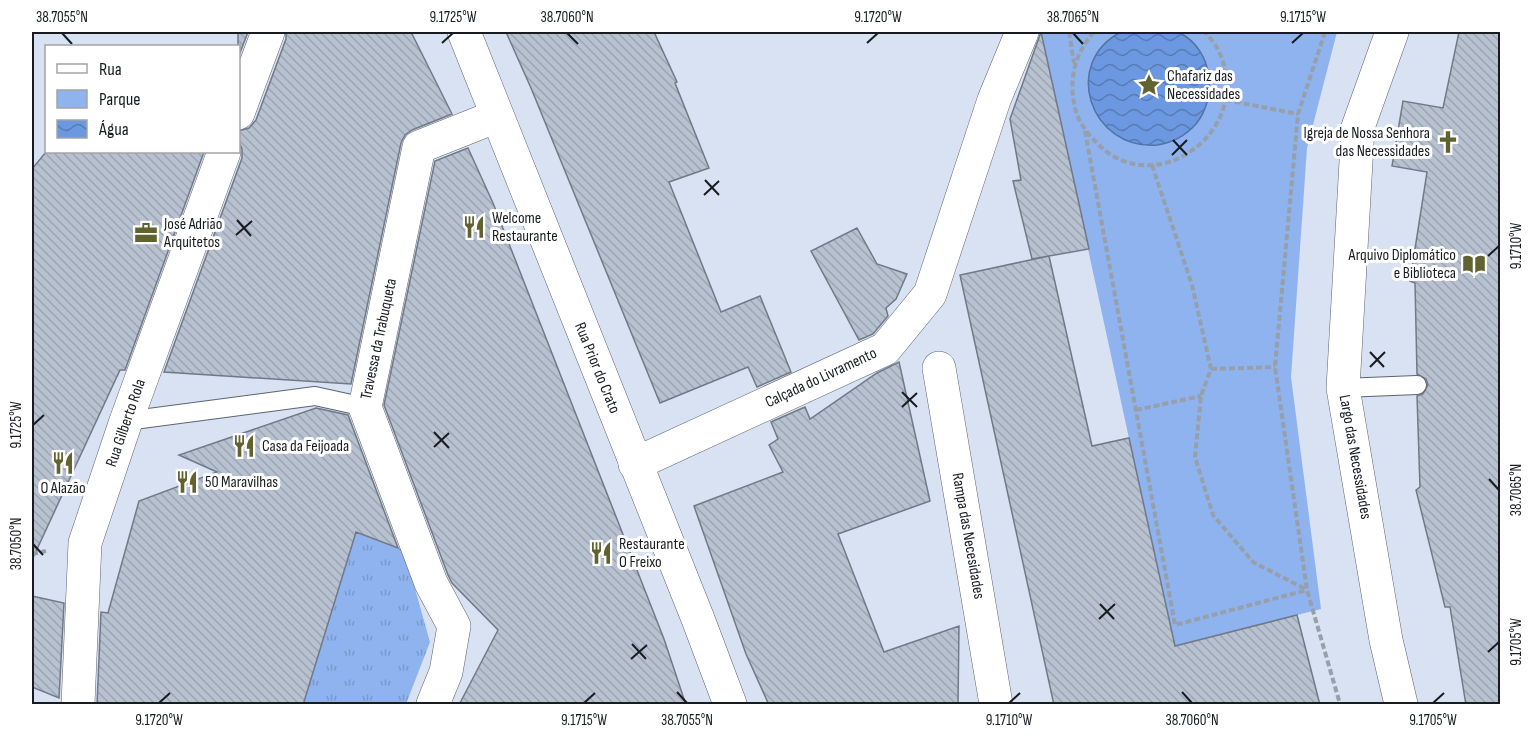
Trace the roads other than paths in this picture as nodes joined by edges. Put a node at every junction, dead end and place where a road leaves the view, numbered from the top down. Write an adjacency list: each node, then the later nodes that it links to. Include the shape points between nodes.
1 (268, 32): 5 (street)
2 (464, 32): 6 (street, Rua Prior do Crato)
3 (1022, 32): 13 (street, Calçada do Livramento, via 994,100 930,294 885,349)
4 (1392, 32): 10 (street, Largo das Necessidades, via 1358,127)
5 (240, 108)
6 (497, 116): 11 (street, Travessa da Trabuqueta, via 419,147); 13 (street, Rua Prior do Crato)
7 (224, 153): 12 (street, Rua Gilberto Rola)
8 (939, 368): 17 (street, Rampa das Necesidades)
9 (1417, 385): 10 (lane)
10 (1343, 388): 18 (street, Largo das Necessidades, via 1386,640)
11 (365, 407): 12 (lane, via 315,396); 15 (street, Travessa da Trabuqueta, via 431,583 454,626 446,672)
12 (126, 421): 14 (street, Rua Gilberto Rola, via 85,543)
13 (635, 464): 16 (street, Rua Prior do Crato)
14 (78, 705)
15 (433, 705)
16 (730, 705)
17 (996, 705)
18 (1401, 705)

